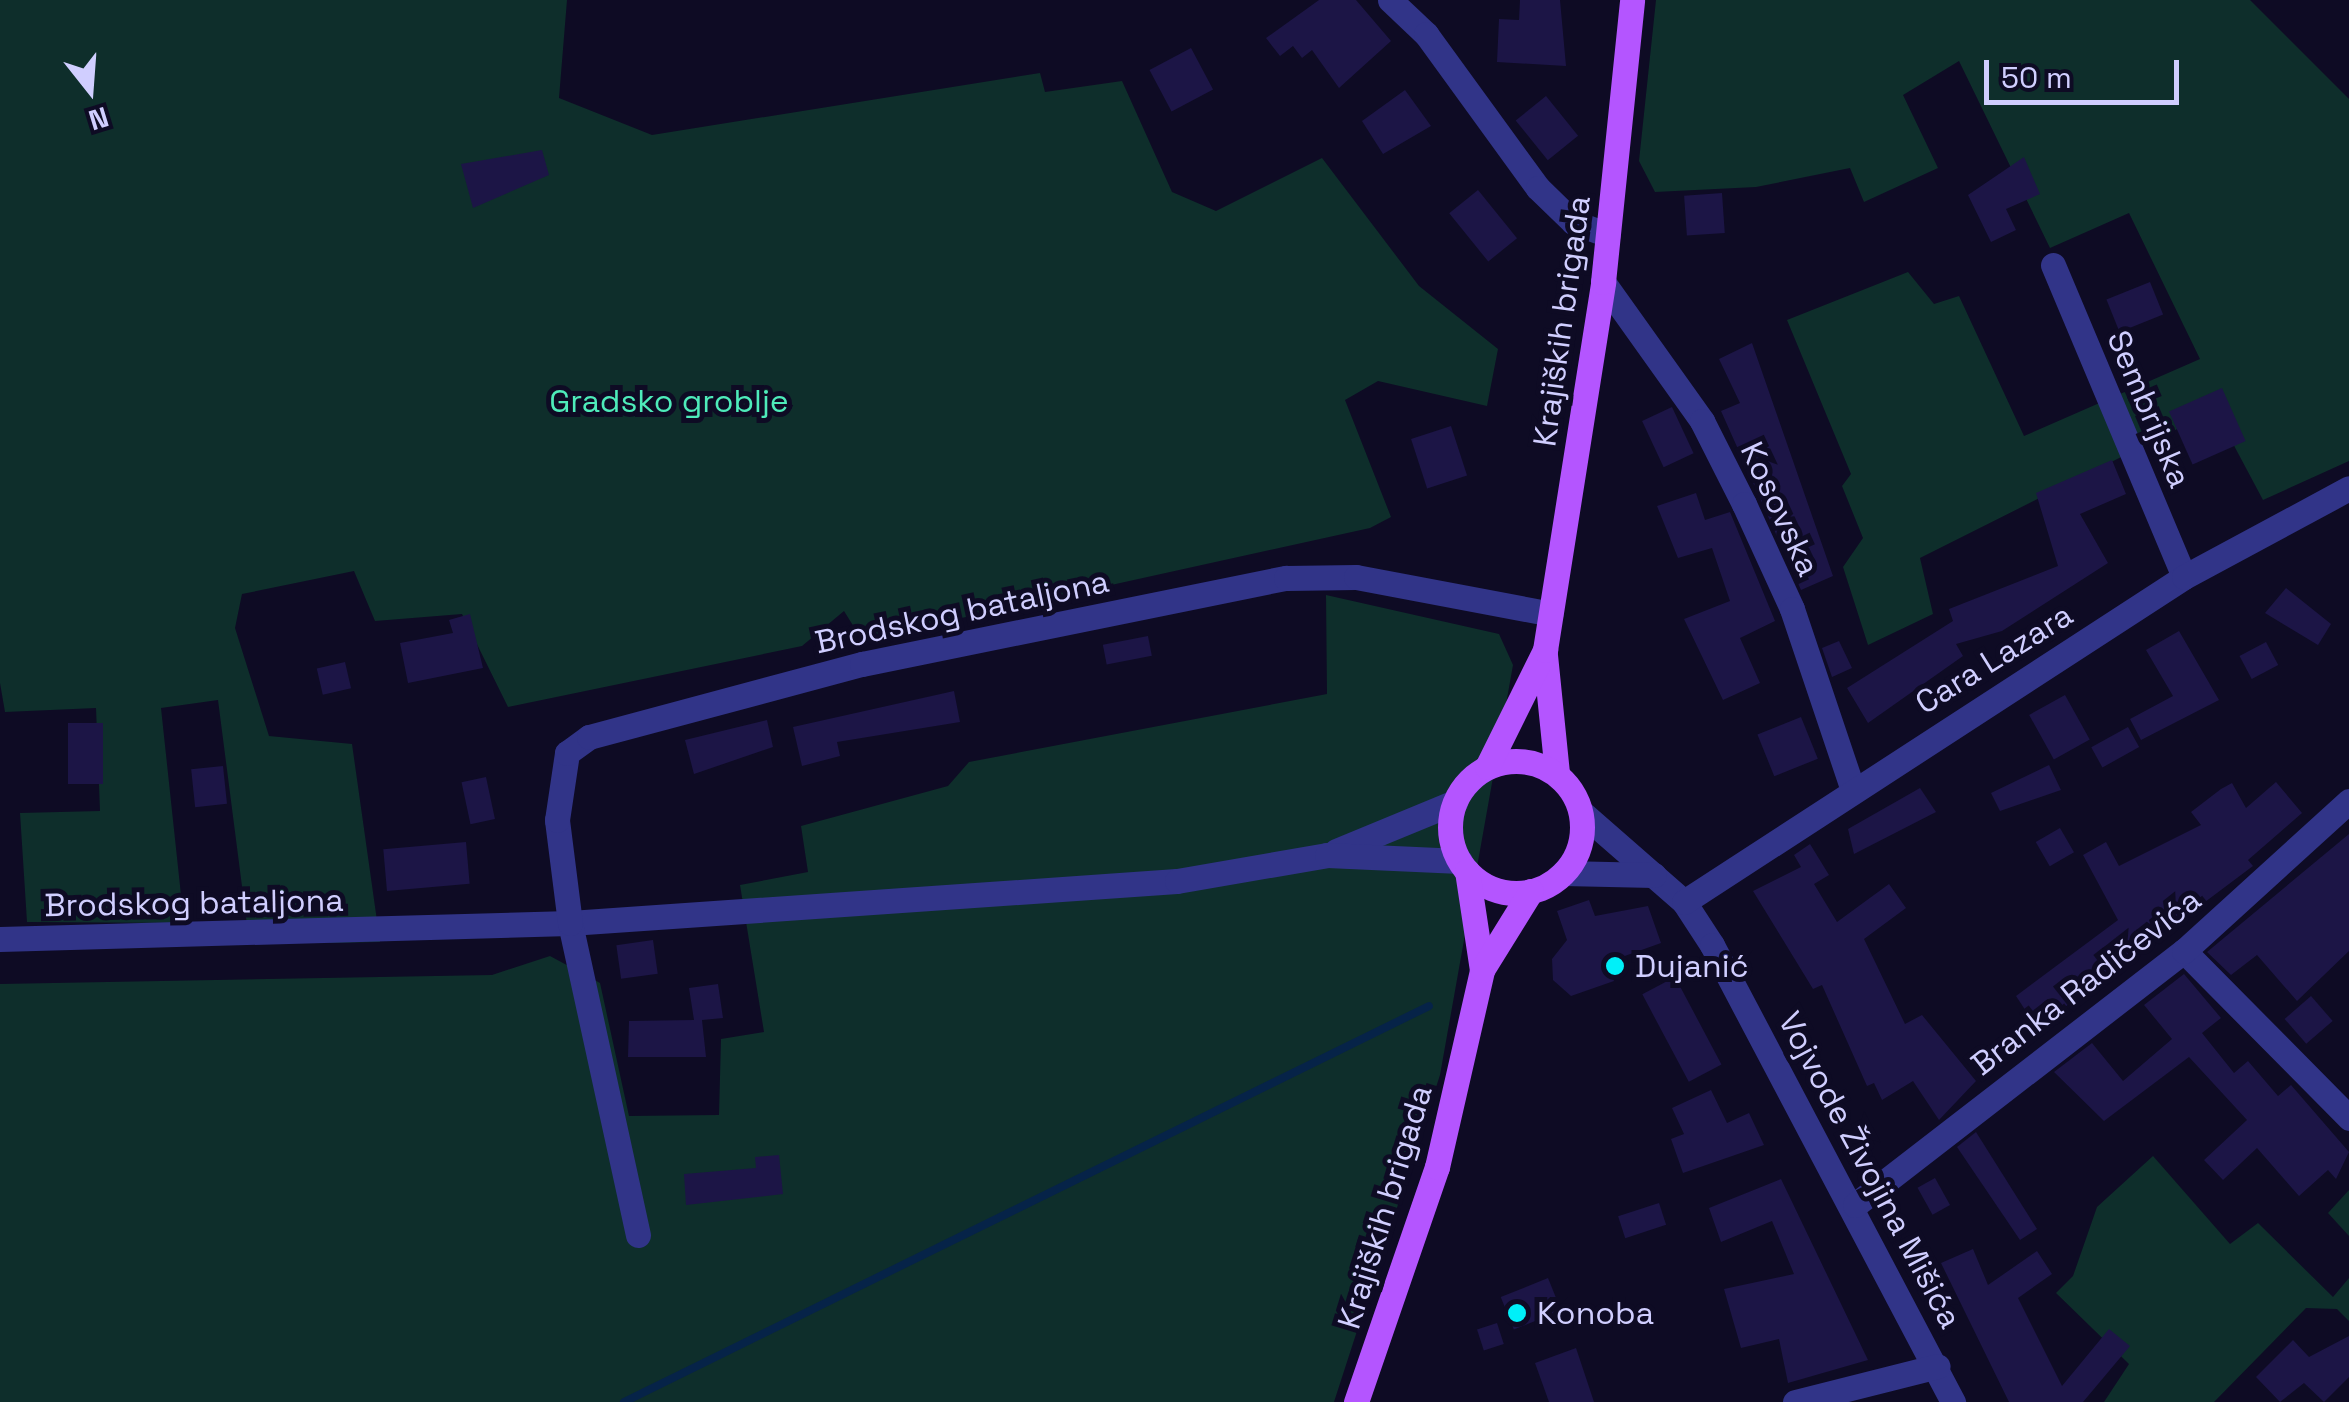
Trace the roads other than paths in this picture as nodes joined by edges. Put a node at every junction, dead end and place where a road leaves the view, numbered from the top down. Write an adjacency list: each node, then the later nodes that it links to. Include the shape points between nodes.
1 (1390, 0): 3 (street, via 1426,34 1538,188 1573,222)
2 (1632, 0): 3 (main road, Krajiških brigada)
3 (1608, 235): 5 (main road, Krajiških brigada)
4 (2053, 265): 7 (street, Sembrijska)
5 (1603, 282): 8 (main road, Krajiških brigada); 12 (street, Kosovska, via 1702,422 1744,504 1792,609)
6 (2349, 488): 7 (street, Cara Lazara)
7 (2184, 577): 12 (street, Cara Lazara)
8 (1551, 614): 9 (main road, Krajiških brigada); 22 (street, Brodskog bataljona, via 1356,578 1286,578 862,664 613,727 567,753 555,785)
9 (1545, 650): 10 (main road, Krajiških brigada); 11 (main road, Krajiških brigada)
10 (1487, 767): 11 (main road, via 1536,763); 14 (main road)
11 (1557, 774): 15 (main road)
12 (1852, 787): 21 (street, Cara Lazara)
13 (2349, 800): 24 (street, Branka Radičevića)
14 (1454, 802): 16 (street, Brodskog bataljona); 17 (main road)
15 (1581, 812): 18 (main road, via 1581,841); 19 (street, Vojvode Živojina Mišića)
16 (1327, 855): 17 (street, Brodskog bataljona); 22 (street, Brodskog bataljona, via 1177,881)
17 (1463, 866): 20 (main road, via 1496,889); 25 (main road, Krajiških brigada)
18 (1564, 873): 19 (street); 20 (main road)
19 (1654, 875): 21 (street, Vojvode Živojina Mišića)
20 (1531, 891): 25 (main road, Krajiških brigada)
21 (1684, 902): 27 (street, Vojvode Živojina Mišića)
22 (570, 923): 23 (street, Brodskog bataljona); 28 (street, Brodskog bataljona)
23 (0, 939)
24 (2184, 950): 26 (street); 27 (street, Branka Radičevića)
25 (1482, 970): 30 (main road, Krajiških brigada, via 1438,1167)
26 (2349, 1118)
27 (1854, 1205): 29 (street, Vojvode Živojina Mišića)
28 (638, 1235)
29 (1938, 1366): 31 (street); 32 (street, Vojvode Živojina Mišića)
30 (1356, 1402)
31 (1795, 1402)
32 (1953, 1402)

